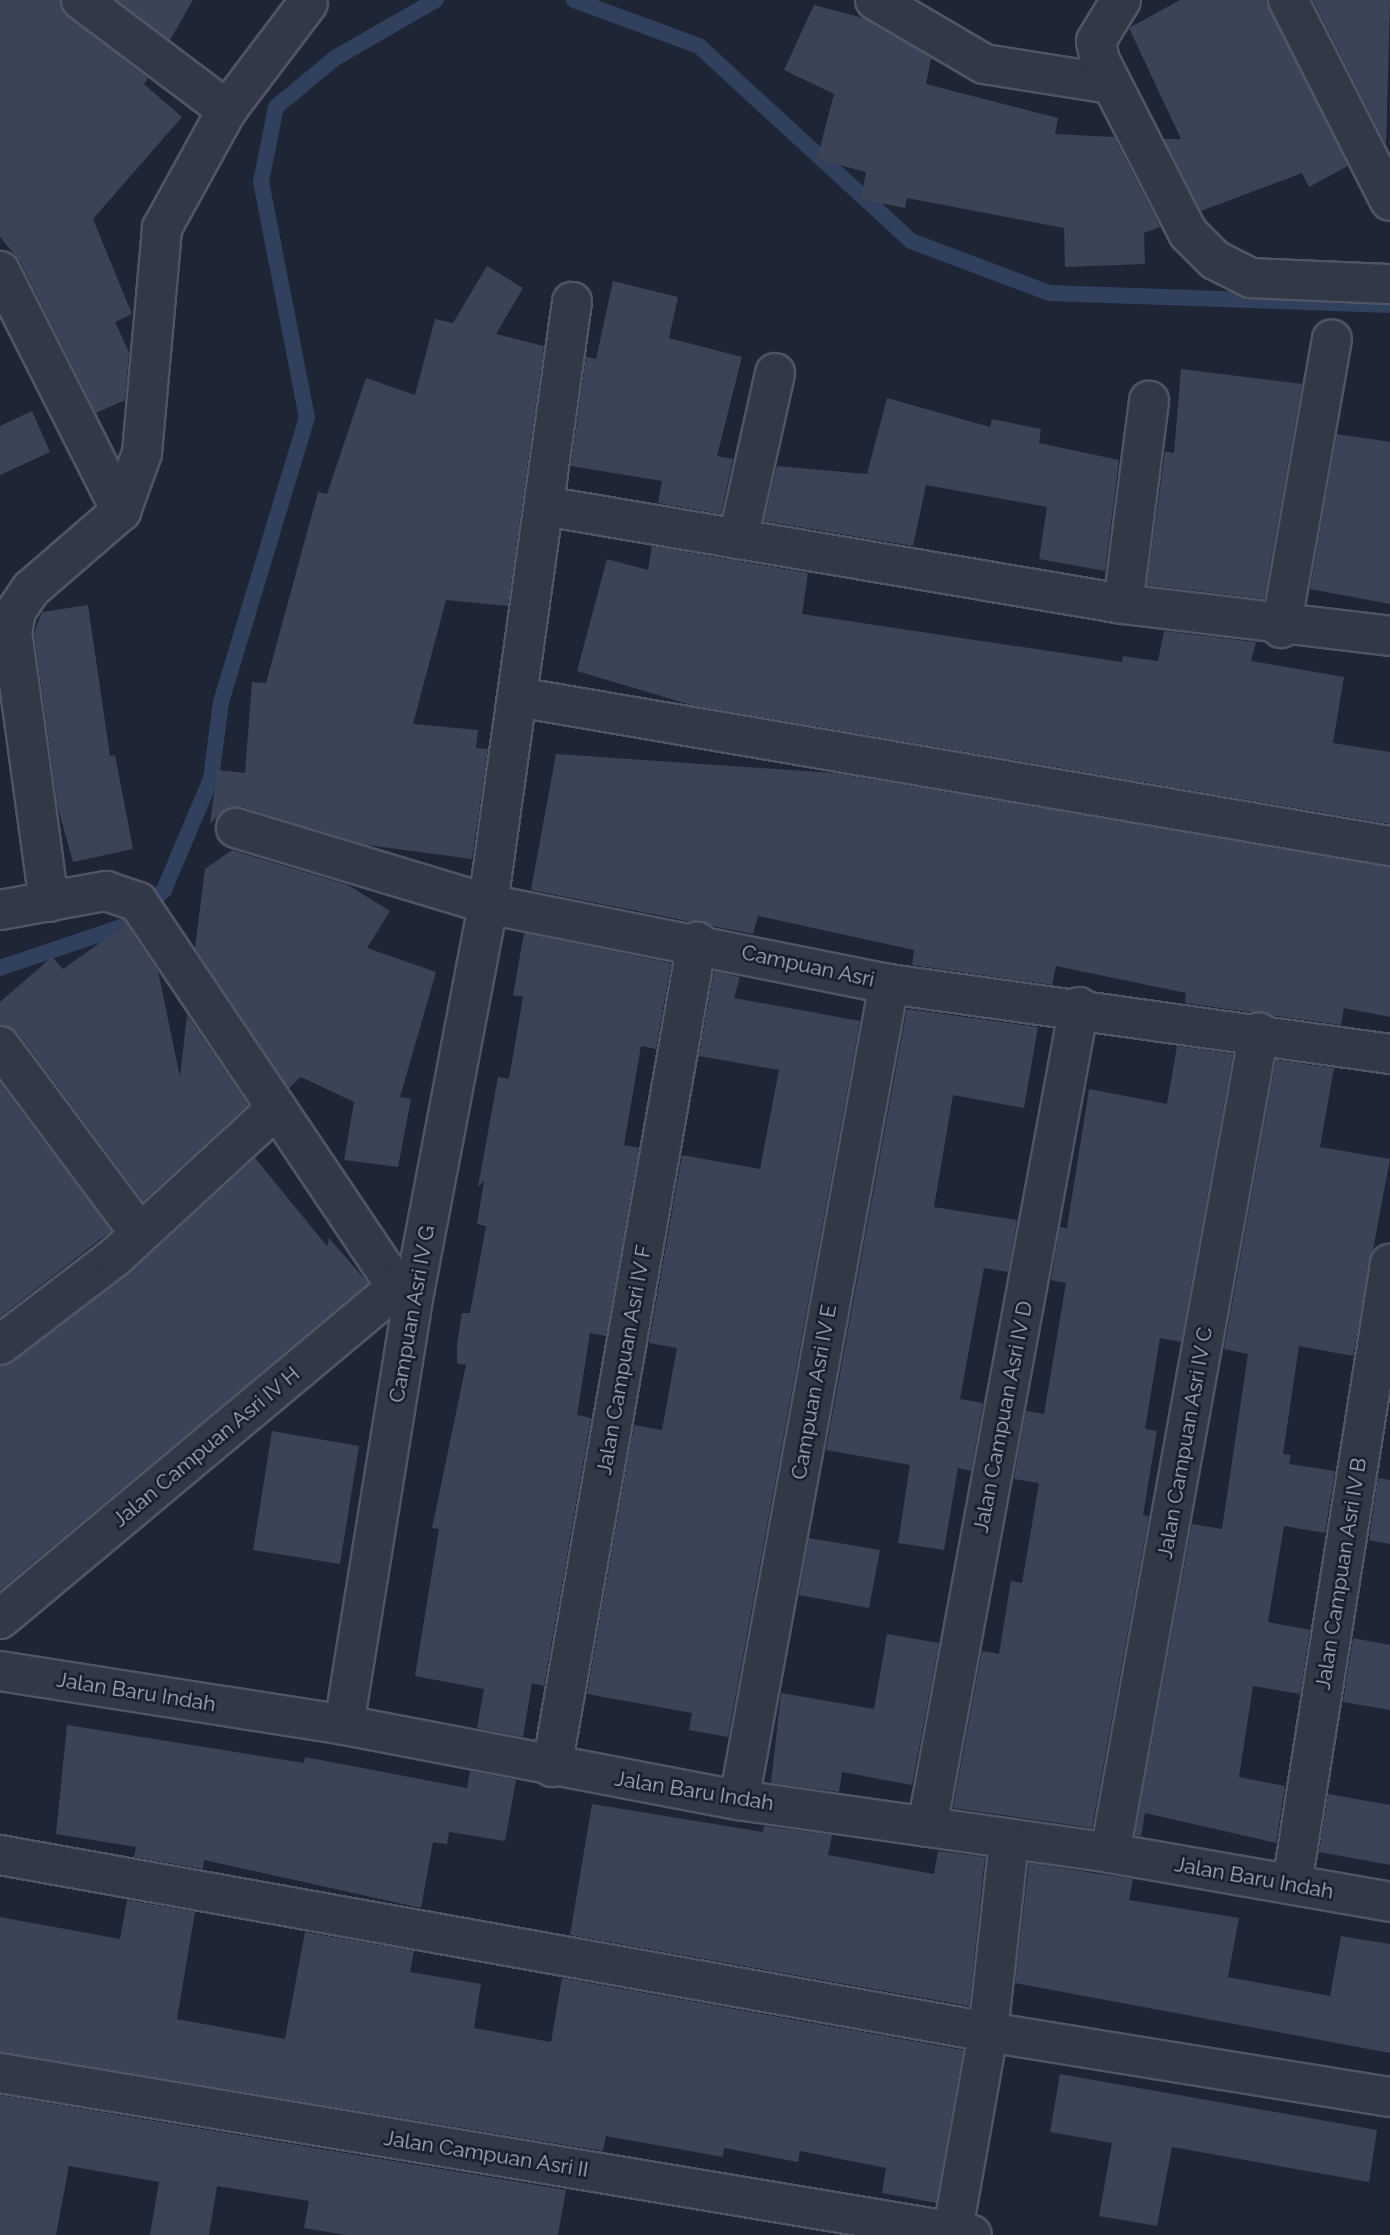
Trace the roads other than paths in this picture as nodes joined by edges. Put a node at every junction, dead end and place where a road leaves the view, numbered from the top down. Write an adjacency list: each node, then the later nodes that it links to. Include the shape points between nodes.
1 (82, 0): 7 (street)
2 (874, 0): 6 (street, via 984,64)
3 (1121, 0): 6 (street, via 1096,41)
4 (1288, 0): 8 (street)
5 (307, 3): 7 (street)
6 (1110, 84): 10 (street, via 1188,233 1215,260 1251,278)
7 (226, 110): 16 (street, via 162,228 142,453)
8 (1390, 201)
9 (0, 271): 16 (street)
10 (1390, 284)
11 (572, 302): 15 (street, Campuan Asri IV G)
12 (1332, 339): 19 (street)
13 (775, 373): 17 (street)
14 (1149, 401): 18 (street)
15 (544, 506): 17 (street); 21 (street, Campuan Asri IV G)
16 (121, 511): 24 (street, via 31,589 12,632)
17 (738, 539): 18 (street)
18 (1123, 604): 19 (street)
19 (1281, 628): 20 (street)
20 (1390, 636)
21 (517, 697): 23 (street); 25 (street, Campuan Asri IV G)
22 (236, 828): 25 (street, Campuan Asri)
23 (1390, 846)
24 (48, 902): 26 (street); 33 (street, via 106,891 138,902)
25 (488, 904): 27 (street, Campuan Asri); 36 (street, Campuan Asri IV G)
26 (0, 910)
27 (696, 948): 28 (street, Campuan Asri); 41 (street, Jalan Campuan Asri IV F)
28 (889, 984): 29 (street, Campuan Asri); 42 (street, Campuan Asri IV E)
29 (1079, 1007): 30 (street, Campuan Asri); 43 (street, Jalan Campuan Asri IV D)
30 (1259, 1032): 32 (street, Campuan Asri); 45 (street, Jalan Campuan Asri IV C)
31 (0, 1046): 34 (street)
32 (1390, 1054)
33 (275, 1109): 34 (street); 36 (street)
34 (140, 1234): 37 (street)
35 (1390, 1264): 47 (street, Jalan Campuan Asri IV B)
36 (406, 1287): 38 (street, Jalan Campuan Asri IV H); 40 (street, Campuan Asri IV G)
37 (0, 1345)
38 (0, 1619)
39 (0, 1671): 40 (street, Jalan Baru Indah)
40 (344, 1726): 41 (street, Jalan Baru Indah)
41 (552, 1767): 42 (street, Jalan Baru Indah)
42 (739, 1800): 43 (street, Jalan Baru Indah)
43 (927, 1827): 44 (street, Jalan Baru Indah)
44 (1009, 1843): 45 (street, Jalan Baru Indah); 49 (street)
45 (1110, 1853): 47 (street, Jalan Baru Indah)
46 (0, 1855): 49 (street)
47 (1292, 1884): 48 (street, Jalan Baru Indah)
48 (1390, 1902)
49 (988, 2032): 51 (street); 52 (street)
50 (0, 2073): 52 (street, Jalan Campuan Asri II)
51 (1390, 2097)
52 (959, 2234)

